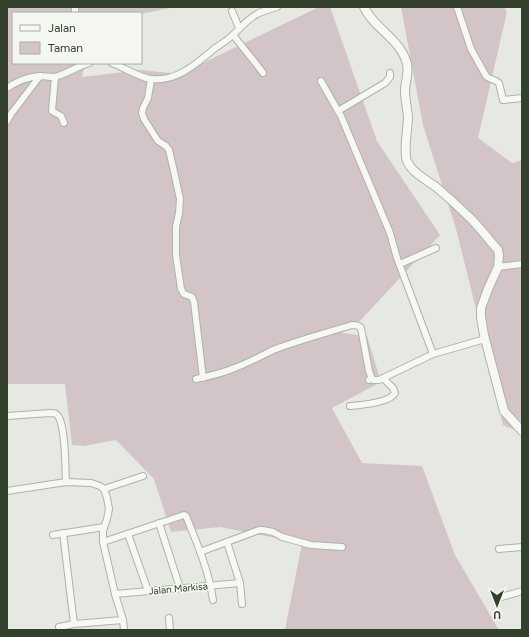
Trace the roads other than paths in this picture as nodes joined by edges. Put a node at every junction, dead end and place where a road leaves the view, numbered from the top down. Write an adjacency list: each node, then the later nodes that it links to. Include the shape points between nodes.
1 (258, 7): 6 (street)
2 (276, 7): 6 (street)
3 (364, 7): 25 (street, via 396,43 407,63 407,160 416,172 469,216 498,250)
4 (457, 7): 18 (street, via 471,49 486,76 499,83 503,100)
5 (232, 11): 7 (street)
6 (257, 14): 7 (street)
7 (239, 28): 8 (street)
8 (233, 35): 11 (street); 15 (street, via 188,70 168,78)
9 (85, 64): 14 (street)
10 (114, 64): 15 (street)
11 (263, 73)
12 (390, 74): 19 (street, via 385,83)
13 (40, 76): 14 (street); 17 (street); 20 (street)
14 (55, 76): 21 (street, via 52,109 61,116)
15 (151, 79): 28 (street, via 142,113 158,141 169,150 180,199 176,255 181,289 193,300 199,378 237,368 273,350 356,325 361,328 370,380)
16 (321, 81): 19 (street)
17 (7, 88)
18 (522, 98)
19 (338, 111): 23 (street, via 390,233)
20 (7, 121)
21 (64, 123)
22 (436, 248): 23 (street)
23 (400, 264): 27 (street)
24 (522, 264): 25 (street)
25 (498, 267): 26 (street, via 481,308)
26 (485, 339): 27 (street); 31 (street, via 504,411)
27 (433, 354): 28 (street)
28 (383, 378): 29 (street, via 392,388 393,396 370,404)
29 (350, 406)
30 (7, 416): 33 (street, via 50,413 57,415 63,434)
31 (522, 431)
32 (143, 476): 34 (street)
33 (66, 482): 34 (street, via 91,483); 35 (street)
34 (104, 489): 37 (street, via 109,509)
35 (7, 491)
36 (159, 523): 39 (street); 46 (street, via 186,516); 49 (street)
37 (104, 528): 38 (street); 41 (street)
38 (63, 533): 40 (street); 58 (street)
39 (128, 534): 41 (street); 50 (street)
40 (53, 535)
41 (103, 542): 52 (street)
42 (227, 542): 43 (street, via 263,530 311,545); 46 (street); 47 (street)
43 (342, 546)
44 (522, 547): 45 (street)
45 (499, 549)
46 (200, 552): 48 (street)
47 (240, 582): 48 (street, Jalan Markisa); 55 (street)
48 (211, 585): 49 (street, Jalan Markisa); 54 (street)
49 (180, 588): 50 (street, Jalan Markisa)
50 (148, 591): 52 (street, Jalan Markisa)
51 (522, 591): 53 (street)
52 (115, 594): 57 (street)
53 (498, 598)
54 (212, 600)
55 (242, 604)
56 (169, 618): 61 (street)
57 (123, 620): 58 (street); 60 (street)
58 (74, 624): 59 (street)
59 (59, 627)
60 (124, 630)
61 (170, 630)

